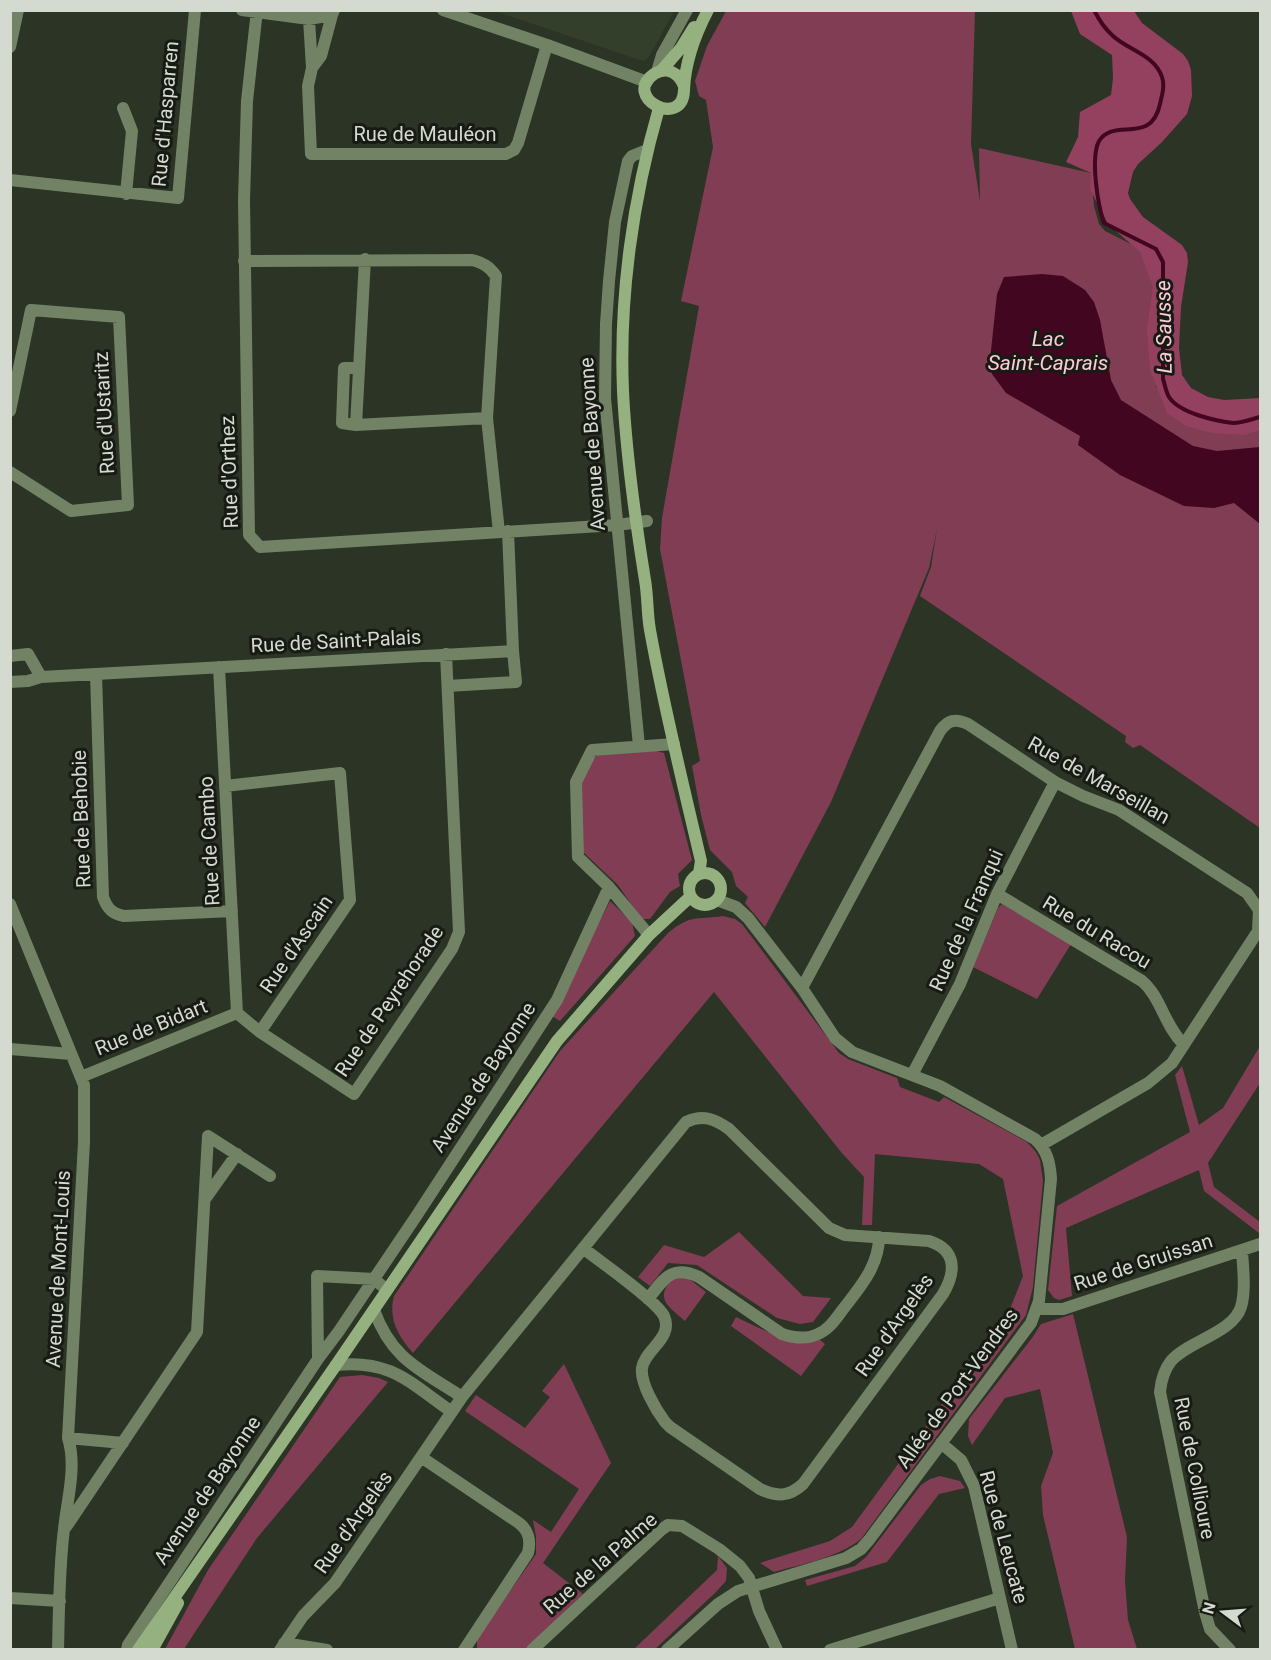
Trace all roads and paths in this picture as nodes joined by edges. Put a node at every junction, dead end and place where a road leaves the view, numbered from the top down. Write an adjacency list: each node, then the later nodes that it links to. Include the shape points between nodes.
1 (18, 10): 11 (street)
2 (195, 10): 20 (street, Rue d'Hasparren, via 178,198)
3 (242, 10): 7 (street, Rue de Mauléon)
4 (443, 10): 10 (street)
5 (687, 10): 13 (street, via 662,55)
6 (706, 10): 13 (street, via 681,48); 15 (street, via 688,61)
7 (257, 12): 9 (street, Rue de Mauléon); 22 (street, Rue d'Orthez, via 247,101)
8 (333, 13): 9 (street, Rue de Mauléon); 12 (street, Rue de Mauléon, via 321,56)
9 (309, 15): 12 (street, Rue de Mauléon)
10 (547, 45): 12 (street, Rue de Mauléon, via 518,143 506,154 311,153 308,86); 14 (street)
11 (10, 47)
12 (312, 68)
13 (659, 72): 14 (street); 15 (street, via 674,72)
14 (647, 82): 17 (street, via 647,97)
15 (684, 86): 17 (street, via 679,103)
16 (123, 108): 20 (street, via 132,131)
17 (658, 108): 18 (street, Avenue de Bayonne)
18 (647, 150): 28 (street, Avenue de Bayonne, via 634,220 623,350 627,442); 29 (street, Avenue de Bayonne, via 628,161 615,222 608,292 604,398)
19 (10, 180): 20 (street, Rue d'Hasparren)
20 (126, 194)
21 (365, 259): 22 (street); 26 (street, via 472,260 491,268 496,276); 26 (street, via 356,425)
22 (244, 261): 30 (street, Rue d'Orthez, via 249,535 260,547)
23 (10, 345): 24 (street)
24 (24, 348): 25 (street, Rue d'Ustaritz); 27 (street, Rue d'Ustaritz, via 31,310 119,318 128,505 71,511)
25 (10, 411)
26 (486, 418): 30 (street)
27 (10, 472)
28 (641, 522): 29 (street, Rue d'Orthez); 39 (street, Avenue de Bayonne, via 650,628)
29 (617, 525): 30 (street, Rue d'Orthez); 40 (street, Avenue de Bayonne)
30 (503, 531): 31 (street)
31 (513, 651): 32 (street, Rue de Saint-Palais); 38 (street, via 516,682)
32 (446, 654): 34 (street, Rue de Saint-Palais); 38 (street, Rue de Peyrehorade)
33 (10, 656): 36 (street, via 28,654)
34 (219, 667): 35 (street, Rue de Saint-Palais); 42 (street, Rue de Cambo)
35 (96, 674): 36 (street, Rue de Saint-Palais); 49 (street, Rue de Behobie, via 103,897 107,906 114,914 124,916)
36 (41, 676): 37 (street, Rue de Saint-Palais)
37 (10, 682)
38 (448, 686): 53 (street, Rue de Peyrehorade, via 459,932 452,949 354,1094)
39 (674, 744): 40 (street); 43 (street, Avenue de Bayonne, via 701,861)
40 (639, 746): 44 (street, via 592,750 576,782 578,857)
41 (1055, 782): 45 (street, Rue de la Franqui); 51 (street, Rue de Marseillan, via 968,724 955,720 944,725); 54 (street, Rue de Marseillan, via 1119,810 1247,893 1256,904 1260,916 1258,931)
42 (225, 786): 49 (street, Rue de Cambo); 53 (street, Rue d'Ascain, via 340,773 350,900)
43 (699, 873): 46 (street, via 689,883); 47 (street, via 711,873 720,882)
44 (609, 887): 50 (street); 67 (street, Avenue de Bayonne, via 557,1000)
45 (998, 894): 54 (street, Rue du Racou, via 1142,981 1153,992 1166,1022); 57 (street, Rue de la Franqui, via 960,984)
46 (690, 897): 47 (street, via 699,905); 50 (street, Avenue de Bayonne)
47 (717, 900): 51 (street, via 736,907 748,918)
48 (10, 904): 56 (street, Avenue de Mont-Louis)
49 (232, 911): 52 (street, Rue de Cambo)
50 (649, 935): 68 (street, Avenue de Bayonne, via 557,1041)
51 (802, 988): 57 (street, via 835,1038 852,1052)
52 (237, 1013): 53 (street, Rue de Peyrehorade); 58 (street, Rue de Bidart)
53 (260, 1032)
54 (1184, 1045): 59 (street, Rue de Marseillan, via 1172,1063 1148,1083)
55 (10, 1049): 56 (street)
56 (71, 1054): 58 (street, Avenue de Mont-Louis)
57 (912, 1075): 59 (street, via 947,1089)
58 (81, 1077): 76 (street, Avenue de Mont-Louis, via 84,1142)
59 (1041, 1144): 70 (street, Allée de Port-Vendres, via 1049,1159 1051,1179)
60 (237, 1154): 61 (street); 62 (street); 62 (street, via 208,1136)
61 (270, 1176)
62 (204, 1199): 77 (street, via 197,1332)
63 (879, 1237): 65 (street, Rue d'Argelès, via 845,1235 829,1228 729,1129 715,1120 699,1118 686,1122); 69 (street, via 877,1255 865,1281 827,1329 813,1336 782,1334 699,1277 684,1271 670,1274); 69 (street, Rue d'Argelès, via 919,1240 943,1248 951,1259 949,1284 803,1484 790,1493 775,1495 760,1489 665,1422 642,1374 643,1364 663,1337 666,1325 662,1313)
64 (1260, 1244): 66 (street, Rue de Gruissan)
65 (583, 1248): 69 (street, Rue d'Argelès); 74 (street, Rue d'Argelès)
66 (1242, 1251): 70 (street, Rue de Gruissan, via 1063,1309); 99 (street, Rue de Collioure, via 1243,1296 1239,1313 1171,1362 1160,1392 1205,1612 1210,1629)
67 (374, 1279): 68 (street); 72 (street, Avenue de Bayonne); 72 (street, via 317,1276)
68 (387, 1290): 71 (street, Avenue de Bayonne)
69 (648, 1299)
70 (1037, 1309): 78 (street, Allée de Port-Vendres, via 1016,1344)
71 (374, 1310): 73 (street, Avenue de Bayonne); 74 (street, via 385,1336 404,1359)
72 (318, 1359): 81 (street, Avenue de Bayonne)
73 (336, 1365): 75 (street, via 366,1364 393,1371); 84 (street, Avenue de Bayonne)
74 (462, 1397): 75 (street, Rue d'Argelès)
75 (452, 1412): 79 (street, Rue d'Argelès)
76 (68, 1438): 77 (street); 80 (street, Avenue de Mont-Louis, via 72,1451)
77 (123, 1443): 80 (street)
78 (941, 1443): 82 (street, Allée de Port-Vendres, via 861,1549 846,1558); 85 (street, Rue de Leucate, via 961,1460 974,1486)
79 (421, 1457): 87 (street, Rue d'Argelès, via 335,1583 303,1616); 93 (street, via 519,1523 529,1535 528,1553)
80 (63, 1530): 86 (street, Avenue de Mont-Louis)
81 (168, 1582): 84 (street, Avenue de Bayonne); 89 (street, Avenue de Bayonne)
82 (752, 1586): 94 (street, Rue de la Palme, via 746,1573 719,1549 682,1526 668,1525); 95 (street, Allée de Port-Vendres, via 718,1604); 96 (street, Rue de la Palme)
83 (10, 1598): 86 (street)
84 (177, 1598): 90 (street, Avenue de Bayonne); 91 (street, Avenue de Bayonne)
85 (1000, 1598): 97 (street); 98 (street, Rue de Leucate)
86 (60, 1601): 88 (street, Avenue de Mont-Louis)
87 (282, 1646): 92 (street)
88 (58, 1650)
89 (127, 1650)
90 (138, 1650)
91 (152, 1650)
92 (327, 1650)
93 (464, 1650)
94 (532, 1650)
95 (667, 1650)
96 (777, 1650)
97 (830, 1650)
98 (1012, 1650)
99 (1230, 1650)

